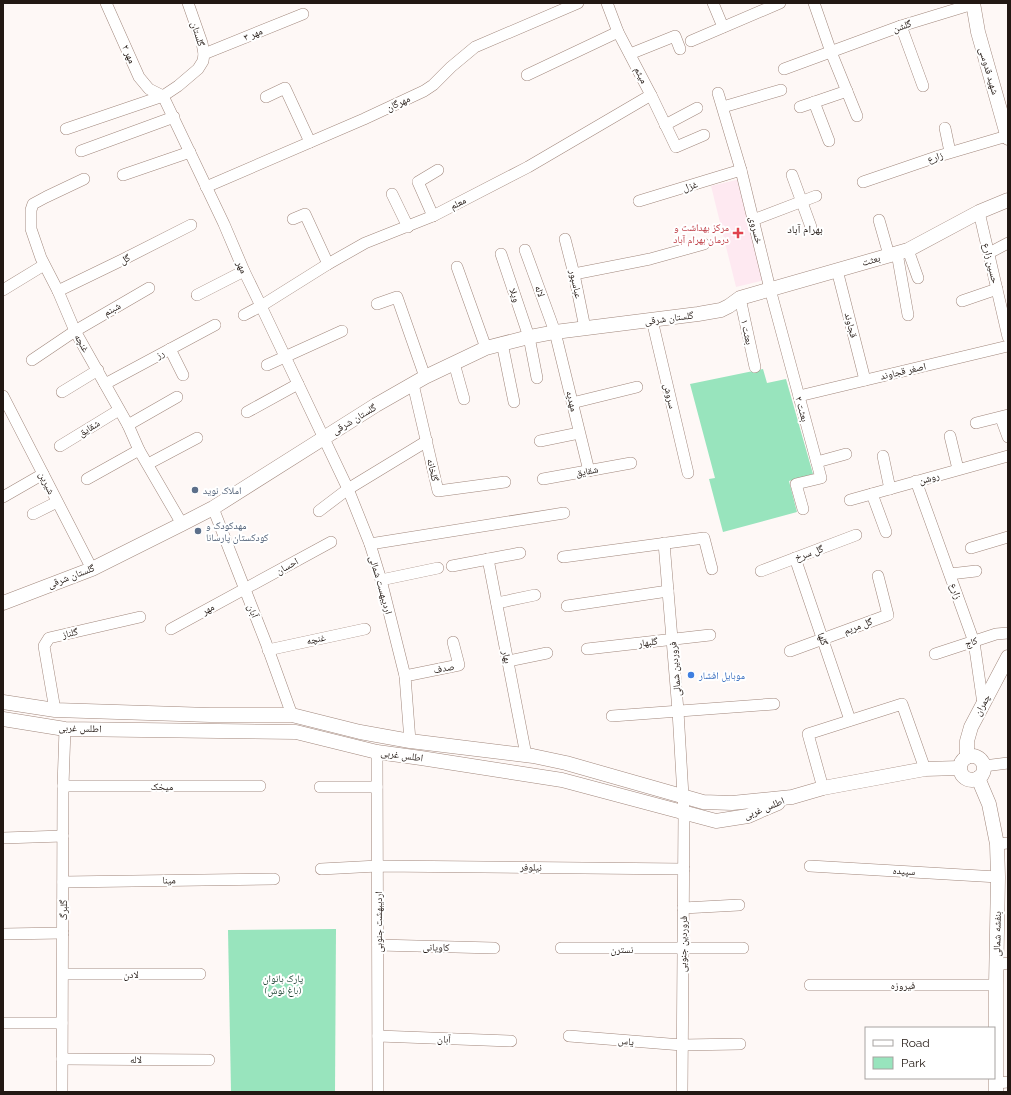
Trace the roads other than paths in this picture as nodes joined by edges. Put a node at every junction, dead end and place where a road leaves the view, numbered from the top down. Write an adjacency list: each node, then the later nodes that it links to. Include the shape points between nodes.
1 (106, 3): 25 (street, مهر ۲, via 139,77 149,89)
2 (188, 3): 16 (street, گلستان)
3 (578, 3): 39 (street, مهرگان, via 475,47 433,86)
4 (607, 3): 12 (street, میثم)
5 (713, 3): 11 (street)
6 (780, 3): 11 (street)
7 (814, 3): 15 (street)
8 (973, 3): 10 (street, گلشن); 37 (street, شهید قدوسی, via 978,32)
9 (303, 14): 16 (street, مهر ۳)
10 (901, 26): 15 (street, گلشن); 20 (street)
11 (723, 27): 13 (street)
12 (618, 32): 17 (street, میثم); 19 (street)
13 (691, 41)
14 (680, 49): 17 (street, via 675,36)
15 (831, 52): 18 (street, گلشن); 22 (street)
16 (204, 54): 25 (street, گلستان, via 198,69)
17 (630, 54): 24 (street, میثم)
18 (784, 70)
19 (527, 75)
20 (924, 86)
21 (781, 90): 28 (street)
22 (847, 91): 27 (street); 31 (street)
23 (718, 93): 28 (street, خسروی)
24 (651, 95): 33 (street, میثم); 56 (street, معلم, via 528,167)
25 (163, 96): 32 (street, مهر); 35 (street)
26 (266, 97): 39 (street, via 285,88)
27 (814, 102): 29 (street); 38 (street)
28 (722, 107): 44 (street, خسروی)
29 (800, 107)
30 (697, 108): 33 (street)
31 (858, 116)
32 (174, 117): 40 (street); 41 (street, مهر)
33 (665, 125): 36 (street, میثم, via 676,147)
34 (945, 128): 42 (street)
35 (66, 129)
36 (704, 135)
37 (1008, 137): 42 (street, زارع)
38 (829, 141)
39 (310, 142): 49 (street, مهرگان)
40 (81, 151)
41 (190, 152): 45 (street); 49 (street, مهر)
42 (950, 152): 48 (street, زارع)
43 (438, 170): 56 (street, via 418,182)
44 (741, 170): 53 (street, غزل); 58 (street, خسروی)
45 (123, 175)
46 (792, 175): 54 (street)
47 (84, 179): 71 (street, غنچه, via 33,204 31,229)
48 (863, 182)
49 (206, 187): 74 (street, مهر)
50 (392, 194): 61 (street)
51 (816, 196): 54 (street)
52 (1008, 200): 55 (street, بعثت)
53 (638, 201)
54 (802, 201): 58 (street); 62 (street)
55 (979, 212): 67 (street, بعثت); 68 (street, حسین زارع)
56 (433, 216): 61 (street, معلم)
57 (293, 218): 70 (street, via 305,214)
58 (753, 220): 78 (street, خسروی)
59 (879, 220): 67 (street)
60 (191, 225): 81 (street, گل)
61 (408, 227): 70 (street, معلم, via 365,243)
62 (811, 227)
63 (565, 239): 75 (street, عباسپور)
64 (1008, 243): 68 (street)
65 (704, 244): 75 (street, via 650,259)
66 (524, 250): 94 (street, لاله)
67 (898, 253): 73 (street, بعثت); 76 (street); 88 (street)
68 (988, 253): 79 (street, حسین زارع)
69 (501, 254): 95 (street, ویلا)
70 (328, 264): 86 (street, معلم)
71 (44, 265): 80 (street); 81 (street, غنچه)
72 (457, 267): 99 (street)
73 (837, 270): 78 (street, بعثت); 110 (street, قجاوند)
74 (244, 271): 82 (street); 86 (street, مهر)
75 (574, 274): 91 (street, عباسپور)
76 (918, 278)
77 (149, 288): 92 (street, شبنم)
78 (770, 289): 84 (street, بعثت); 115 (street, بعثت ۲)
79 (997, 289): 83 (street); 96 (street, حسین زارع)
80 (3, 290)
81 (58, 292): 92 (street, غنچه)
82 (197, 295)
83 (962, 301)
84 (735, 302): 89 (street, گلستان شرقی, via 721,310); 105 (street, بعثت ۱)
85 (377, 304): 109 (street, گلخانه, via 396,297)
86 (262, 306): 87 (street, معلم); 101 (street, مهر)
87 (244, 315)
88 (908, 315)
89 (652, 320): 91 (street, گلستان شرقی); 143 (street, سروش)
90 (215, 325): 100 (street, رز)
91 (585, 328): 94 (street, گلستان شرقی)
92 (75, 331): 102 (street, شبنم); 106 (street, غنچه)
93 (342, 331): 101 (street)
94 (554, 332): 95 (street, گلستان شرقی); 120 (street, مهدیه)
95 (529, 336): 97 (street, گلستان شرقی); 108 (street, ویلا)
96 (1008, 337)
97 (502, 343): 99 (street, گلستان شرقی); 119 (street)
98 (1008, 346): 110 (street, اصغر قجاوند)
99 (486, 348): 103 (street, گلستان شرقی)
100 (170, 349): 107 (street); 111 (street, رز)
101 (285, 356): 104 (street); 112 (street, مهر)
102 (32, 360)
103 (454, 363): 109 (street, گلستان شرقی); 117 (street)
104 (268, 365)
105 (755, 367)
106 (98, 370): 111 (street, غنچه); 114 (street)
107 (183, 375)
108 (538, 378)
109 (419, 380): 128 (street, گلستان شرقی); 131 (street, گلخانه)
110 (865, 380): 115 (street, اصغر قجاوند)
111 (105, 384): 121 (street, غنچه)
112 (298, 384): 122 (street); 128 (street, مهر)
113 (637, 387): 120 (street)
114 (62, 392)
115 (799, 396): 138 (street, بعثت ۲)
116 (177, 397): 125 (street)
117 (464, 399)
118 (4, 400): 144 (street, شیرین)
119 (514, 402)
120 (572, 403): 126 (street, مهدیه)
121 (119, 410): 125 (street, غنچه); 133 (street, شقایق)
122 (247, 412)
123 (1004, 416): 124 (street); 129 (street)
124 (976, 423)
125 (128, 424): 134 (street, غنچه)
126 (579, 433): 132 (street); 142 (street, مهدیه)
127 (950, 436): 141 (street)
128 (323, 437): 149 (street, اردیبهست شمالی); 155 (street, گلستان شرقی)
129 (1008, 437)
130 (197, 438): 140 (street)
131 (426, 441): 148 (street, گلخانه, via 438,491); 149 (street)
132 (540, 441)
133 (60, 446)
134 (139, 450): 140 (street, غنچه); 145 (street)
135 (846, 454): 138 (street)
136 (883, 456): 150 (street)
137 (1008, 456): 141 (street, روشن)
138 (817, 462): 156 (street, بعثت ۲, via 821,478 796,484)
139 (631, 463): 142 (street, شقایق)
140 (148, 464): 160 (street, غنچه)
141 (958, 469): 147 (street, روشن)
142 (589, 471): 146 (street, شقایق)
143 (688, 473)
144 (44, 474): 152 (street); 154 (street, شیرین)
145 (87, 480)
146 (543, 480)
147 (916, 481): 150 (street, روشن); 178 (street, زارع)
148 (505, 482)
149 (348, 489): 157 (street); 166 (street, اردیبهست شمالی)
150 (890, 489): 151 (street, روشن)
151 (872, 494): 153 (street, روشن); 161 (street)
152 (3, 498)
153 (850, 500)
154 (57, 502): 158 (street); 174 (street, شیرین)
155 (213, 508): 160 (street, گلستان شرقی); 181 (street, آبان)
156 (803, 509)
157 (319, 510)
158 (33, 514)
159 (564, 514): 166 (street)
160 (182, 524): 174 (street, گلستان شرقی)
161 (886, 532)
162 (856, 535): 170 (street, گل سرخ)
163 (1008, 537): 167 (street)
164 (330, 542): 181 (street, احسان)
165 (664, 542): 169 (street); 175 (street, via 704,538); 182 (street, فروردین شمالی)
166 (370, 544): 180 (street, اردیبهست شمالی)
167 (972, 548)
168 (520, 553): 171 (street)
169 (563, 557)
170 (795, 558): 176 (street, گل سرخ); 193 (street, گلها)
171 (488, 559): 172 (street); 185 (street, بهار)
172 (452, 566)
173 (438, 568): 180 (street)
174 (92, 569): 184 (street, گلستان شرقی)
175 (712, 569)
176 (761, 571)
177 (976, 571): 178 (street)
178 (950, 574): 195 (street, زارع)
179 (878, 576): 193 (street, گل مریم, via 888,615)
180 (381, 580): 203 (street, اردیبهست شمالی)
181 (244, 590): 189 (street, مهر); 197 (street, آبان)
182 (668, 591): 186 (street); 192 (street, فروردین شمالی)
183 (535, 595): 185 (street)
184 (3, 602)
185 (497, 603): 202 (street, بهار)
186 (566, 606)
187 (140, 617): 207 (street, گلناز, via 50,638 44,646)
188 (365, 628): 197 (street, غنچه)
189 (171, 629)
190 (1008, 633): 195 (street, کاج, via 996,634)
191 (710, 635): 192 (street, گلبهار)
192 (672, 639): 196 (street, گلبهار); 208 (street, فروردین شمالی)
193 (823, 640): 198 (street, گل مریم); 212 (street, گلها)
194 (453, 642): 203 (street, صدف, via 459,665)
195 (974, 642): 200 (street, کاج); 206 (street, زارع)
196 (587, 649)
197 (268, 650): 209 (street, آبان)
198 (790, 651)
199 (547, 653): 202 (street)
200 (935, 654)
201 (1008, 657): 206 (street, چمران)
202 (508, 661): 216 (street, بهار)
203 (405, 676): 214 (street, اردیبهست شمالی)
204 (3, 702): 207 (street, اطلس غربی)
205 (774, 704): 208 (street)
206 (983, 704): 217 (street, چمران, via 971,727)
207 (55, 710): 209 (street, اطلس غربی)
208 (678, 711): 210 (street); 226 (street, فروردین شمالی)
209 (292, 715): 214 (street, اطلس غربی)
210 (612, 716)
211 (3, 719): 213 (street, اطلس غربی)
212 (850, 720): 219 (street, via 902,704); 225 (street, via 808,734)
213 (65, 729): 215 (street, اطلس غربی, via 296,732); 221 (street, گلبرگ)
214 (410, 741): 216 (street, اطلس غربی)
215 (377, 752): 224 (street, اردیبهشت جنوبی); 228 (street, اطلس غربی, via 562,780)
216 (526, 756): 226 (street, اطلس غربی, via 566,763)
217 (963, 762): 219 (street, اطلس غربی); 220 (street, via 970,756 978,757 982,763); 220 (street, via 961,775 964,777 971,780)
218 (1008, 763): 220 (street)
219 (925, 769): 225 (street, اطلس غربی)
220 (981, 772): 231 (street, بنفشه شمالی, via 988,804)
221 (63, 786): 222 (street, میخک); 229 (street, گلبرگ)
222 (260, 786)
223 (320, 787): 224 (street)
224 (377, 787): 232 (street, اردیبهشت جنوبی)
225 (823, 788): 227 (street, اطلس غربی)
226 (683, 796): 227 (street, اطلس غربی, via 703,802 732,803); 228 (street, فروردین جنوبی)
227 (792, 797): 228 (street, اطلس غربی, via 748,816 716,821)
228 (684, 813): 235 (street, فروردین جنوبی)
229 (63, 836): 230 (street); 238 (street, گلبرگ)
230 (3, 838)
231 (1002, 844): 236 (street, بنفشه شمالی)
232 (378, 866): 234 (street, نیلوفر); 235 (street, نیلوفر); 243 (street, اردیبهشت جنوبی)
233 (810, 866): 236 (street, سپیده)
234 (321, 869)
235 (684, 869): 240 (street, فروردین جنوبی)
236 (998, 877): 248 (street, بنفشه شمالی)
237 (274, 879): 238 (street, مینا)
238 (63, 882): 241 (street, گلبرگ)
239 (739, 905): 240 (street)
240 (684, 908): 247 (street, فروردین جنوبی)
241 (63, 933): 242 (street); 249 (street, گلبرگ)
242 (3, 934)
243 (378, 945): 244 (street, کاویانی); 255 (street, اردیبهشت جنوبی)
244 (494, 948)
245 (561, 948): 247 (street, نسترن)
246 (743, 948): 247 (street, نسترن)
247 (683, 949): 259 (street, فروردین جنوبی)
248 (1002, 964): 252 (street, بنفشه شمالی)
249 (63, 974): 250 (street, لادن); 254 (street, گلبرگ)
250 (200, 974)
251 (810, 985): 252 (street, فیروزه)
252 (996, 985): 262 (street, بنفشه شمالی)
253 (3, 1022): 254 (street)
254 (62, 1022): 260 (street, گلبرگ)
255 (378, 1036): 257 (street, آبان); 264 (street, اردیبهشت جنوبی)
256 (569, 1036): 259 (street, یاس)
257 (511, 1041)
258 (740, 1044): 259 (street, یاس)
259 (682, 1045): 265 (street, فروردین جنوبی)
260 (62, 1059): 261 (street, لاله); 263 (street, گلبرگ)
261 (209, 1060)
262 (1000, 1086)
263 (62, 1092)
264 (378, 1092)
265 (682, 1092)

